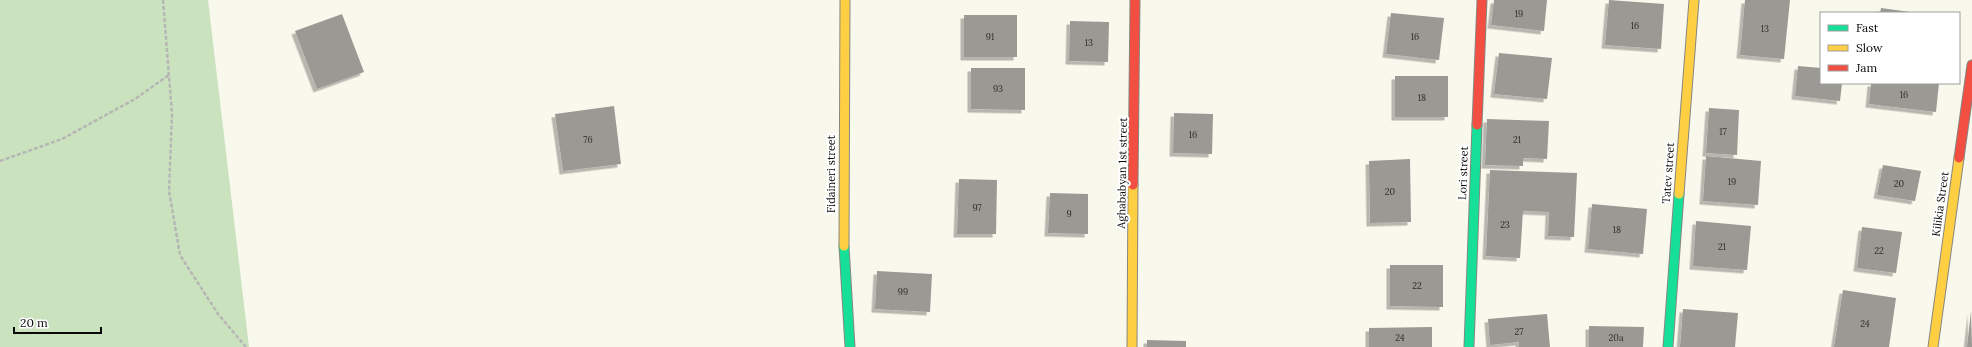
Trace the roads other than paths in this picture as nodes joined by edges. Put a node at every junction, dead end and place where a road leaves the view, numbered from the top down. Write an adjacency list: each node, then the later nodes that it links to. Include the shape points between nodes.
1 (845, 0): 6 (street, Fidaineri street, via 843,224)
2 (1134, 0): 7 (street, Aghababyan 1st street)
3 (1482, 0): 8 (street, Lori street)
4 (1694, 0): 9 (street, Tatev street)
5 (1972, 65): 10 (street, Kilikia Street)
6 (850, 347)
7 (1132, 347)
8 (1469, 347)
9 (1668, 347)
10 (1933, 347)

